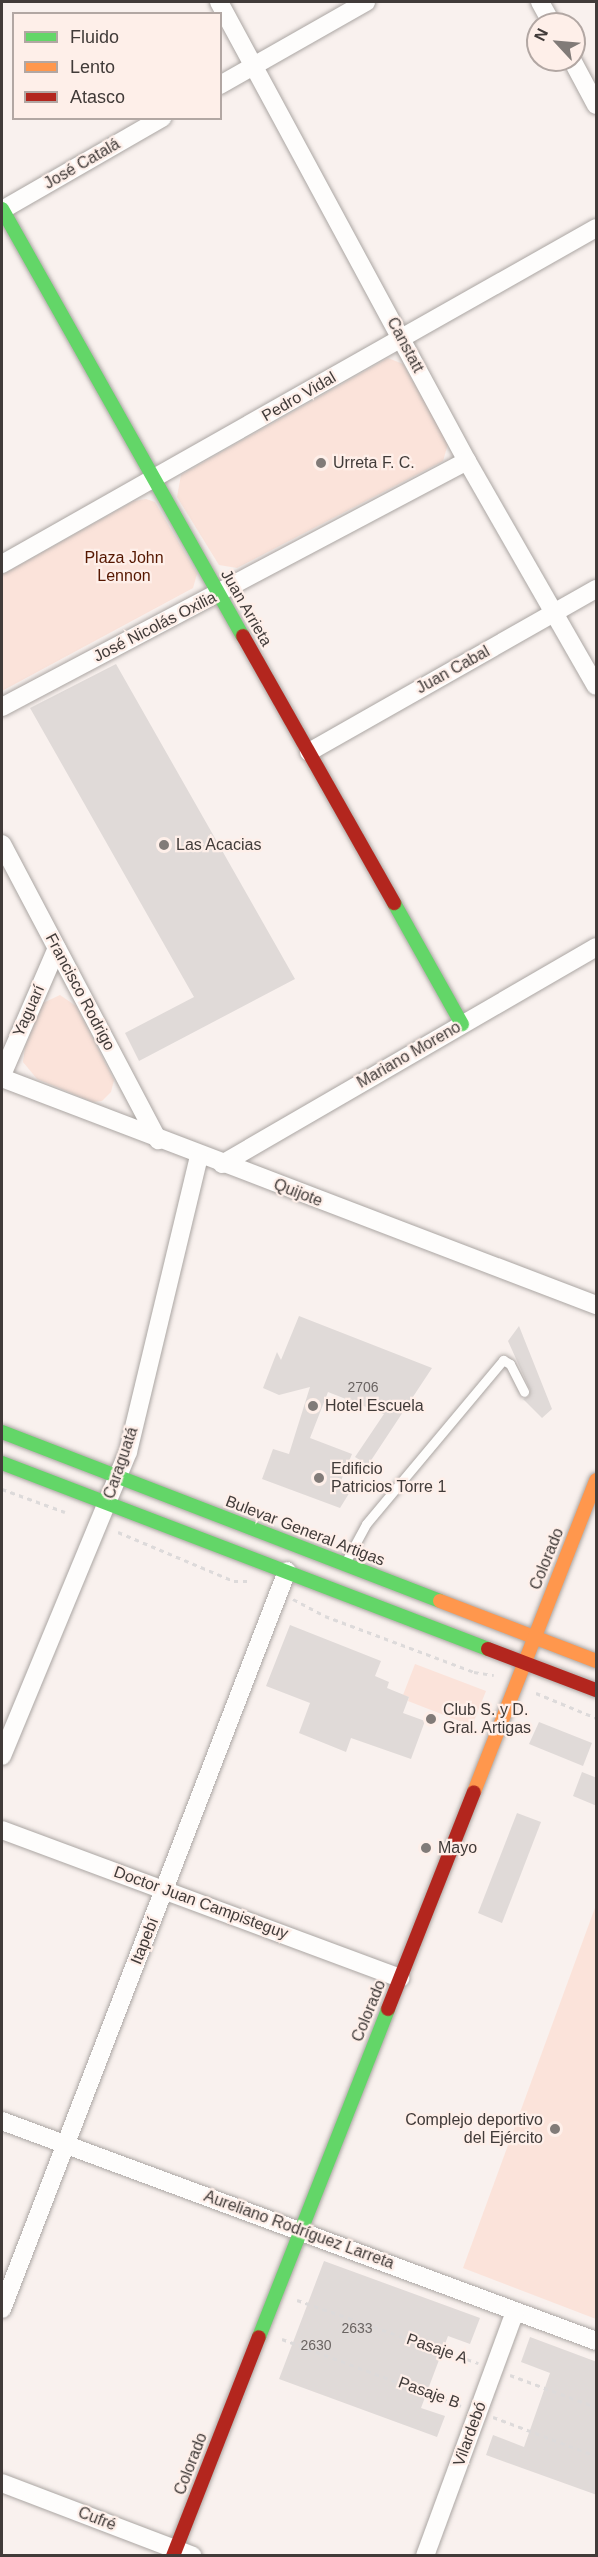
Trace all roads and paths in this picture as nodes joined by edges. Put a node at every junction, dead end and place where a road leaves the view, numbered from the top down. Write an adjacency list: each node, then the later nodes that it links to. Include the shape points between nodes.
1 (219, 2): 3 (street, Canstatt)
2 (366, 2): 3 (street)
3 (255, 66): 5 (street); 10 (street, Canstatt)
4 (579, 72): 6 (street)
5 (222, 84)
6 (597, 105)
7 (159, 120): 8 (street, José Catalá)
8 (2, 210): 12 (street, Juan Arrieta)
9 (597, 228): 10 (street, Pedro Vidal)
10 (401, 338): 11 (street, Canstatt); 12 (street, Pedro Vidal)
11 (467, 461): 15 (street, José Nicolás Oxilia); 16 (street, Canstatt)
12 (154, 480): 13 (street, Pedro Vidal); 15 (street, Juan Arrieta)
13 (2, 564)
14 (597, 589): 16 (street, Juan Cabal)
15 (219, 594): 18 (street, José Nicolás Oxilia); 19 (street, Juan Arrieta)
16 (553, 614): 17 (street, Canstatt); 19 (street, Juan Cabal)
17 (597, 686)
18 (2, 706)
19 (309, 752): 23 (street, Juan Arrieta)
20 (2, 844): 22 (street, Francisco Rodrigo)
21 (597, 947): 23 (street, Mariano Moreno)
22 (57, 948): 24 (street, Yaguarí); 25 (street, Francisco Rodrigo)
23 (462, 1024): 27 (street, Mariano Moreno)
24 (2, 1077): 25 (street, Quijote)
25 (158, 1140): 26 (street, Quijote)
26 (199, 1156): 27 (street, Quijote); 32 (street, Caraguatá, via 128,1452)
27 (222, 1164): 28 (street, Quijote)
28 (597, 1305)
29 (524, 1392): 37 (lane, via 510,1364 503,1360 366,1524)
30 (2, 1432): 32 (street, Bulevar General Artigas)
31 (2, 1463): 35 (street)
32 (118, 1478): 35 (street, Caraguatá); 37 (street, Bulevar General Artigas)
33 (597, 1480): 40 (street, Colorado)
34 (2, 1489): 36 (path)
35 (107, 1503): 36 (street, Caraguatá); 38 (street)
36 (99, 1523): 39 (path, via 234,1581 251,1581); 46 (street, Caraguatá)
37 (345, 1563): 40 (street, Bulevar General Artigas)
38 (287, 1571): 39 (street, Itapebí); 42 (street)
39 (279, 1592): 43 (path, via 325,1616 474,1672); 48 (street, Itapebí)
40 (534, 1637): 41 (street, Bulevar General Artigas); 42 (street, Colorado)
41 (597, 1661)
42 (524, 1663): 43 (street, Colorado); 44 (street)
43 (516, 1682): 45 (path, via 548,1700); 49 (street, Colorado)
44 (597, 1690)
45 (597, 1718)
46 (2, 1756)
47 (2, 1830): 48 (street, Doctor Juan Campisteguy)
48 (166, 1889): 49 (street, Doctor Juan Campisteguy); 51 (street, Itapebí)
49 (400, 1978): 52 (street, Colorado)
50 (2, 2121): 51 (street, Aureliano Rodríguez Larreta)
51 (64, 2145): 52 (street, Aureliano Rodríguez Larreta); 54 (street, Itapebí)
52 (301, 2229): 53 (street, Colorado); 55 (street, Aureliano Rodríguez Larreta)
53 (276, 2292): 56 (street, Colorado); 58 (path, Pasaje A)
54 (2, 2309)
55 (515, 2312): 57 (street, Aureliano Rodríguez Larreta); 58 (street, Vilardebó)
56 (261, 2331): 60 (path, Pasaje B); 63 (street, Colorado)
57 (597, 2341)
58 (494, 2369): 59 (path, Pasaje A); 60 (street, Vilardebó)
59 (597, 2407)
60 (478, 2412): 61 (path, Pasaje B); 65 (street, Vilardebó)
61 (597, 2456)
62 (2, 2483): 63 (street, Cufré)
63 (174, 2552): 64 (street, Cufré)
64 (193, 2556)
65 (425, 2556)

